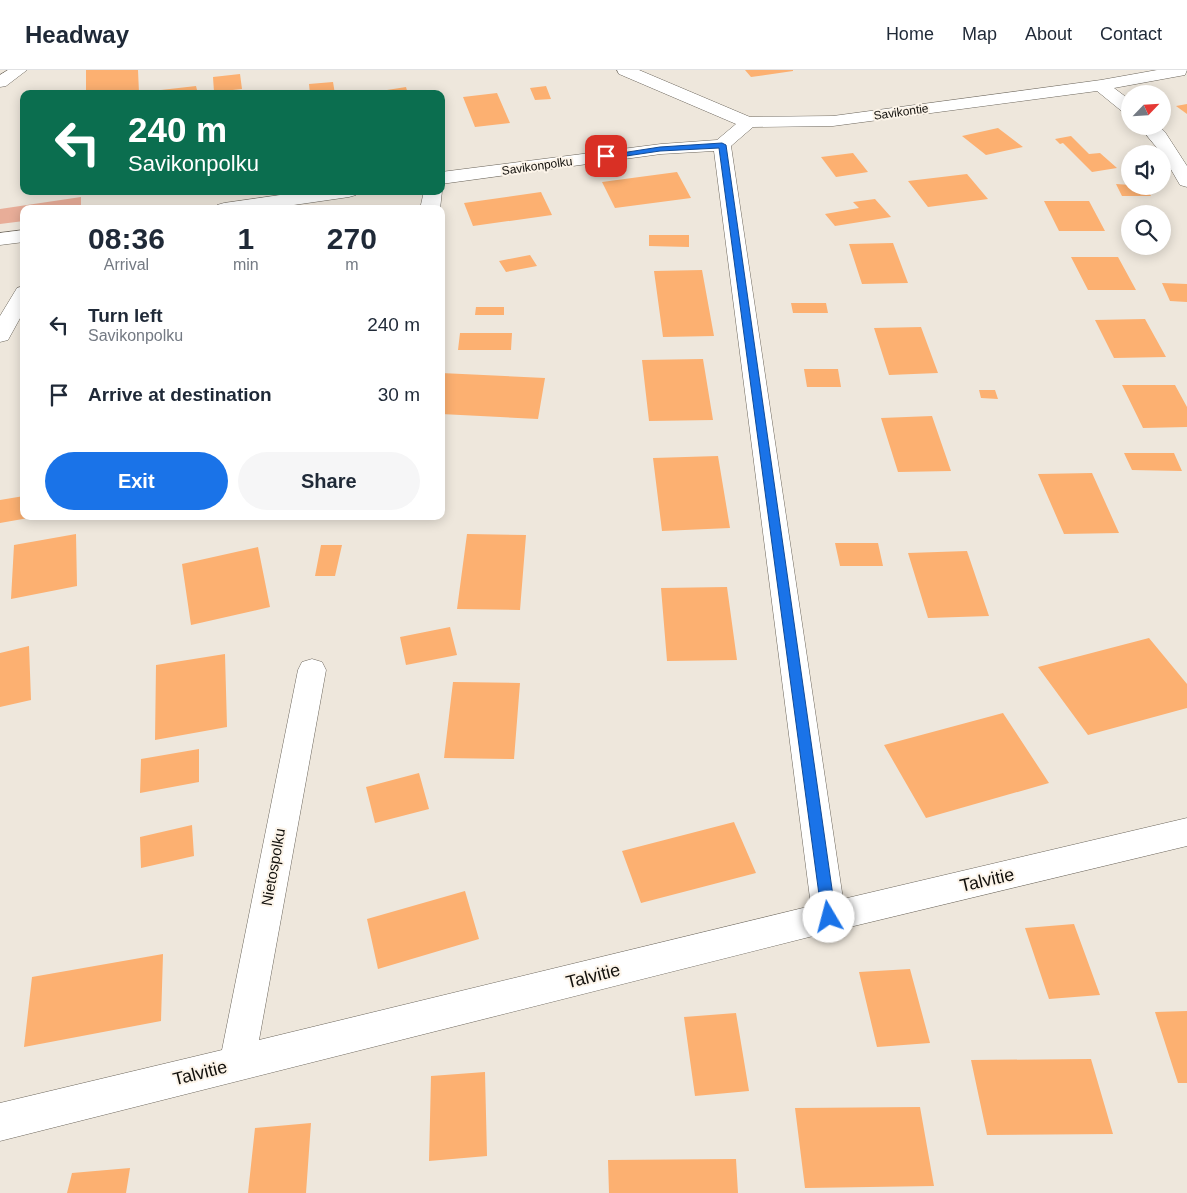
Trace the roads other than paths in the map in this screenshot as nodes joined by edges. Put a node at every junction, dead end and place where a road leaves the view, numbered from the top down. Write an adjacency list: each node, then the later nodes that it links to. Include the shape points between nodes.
1 (18, 70): 4 (street)
2 (625, 70): 7 (street, Savikontie)
3 (1185, 70): 5 (street, Savikontie)
4 (0, 82)
5 (1101, 85): 6 (street); 7 (street, Savikontie, via 833,121)
6 (1121, 102)
7 (750, 122): 9 (street)
8 (1158, 135): 11 (street)
9 (722, 145): 10 (street, Savikonpolku, via 660,149); 20 (street)
10 (445, 177)
11 (1187, 181)
12 (322, 195): 13 (street)
13 (256, 205)
14 (20, 236): 15 (street)
15 (0, 239)
16 (20, 299): 17 (street)
17 (0, 335)
18 (312, 670): 21 (street, Nietospolku)
19 (1187, 832): 20 (street, Talvitie)
20 (829, 917): 21 (street, Talvitie)
21 (237, 1064): 22 (street, Talvitie)
22 (0, 1122)

